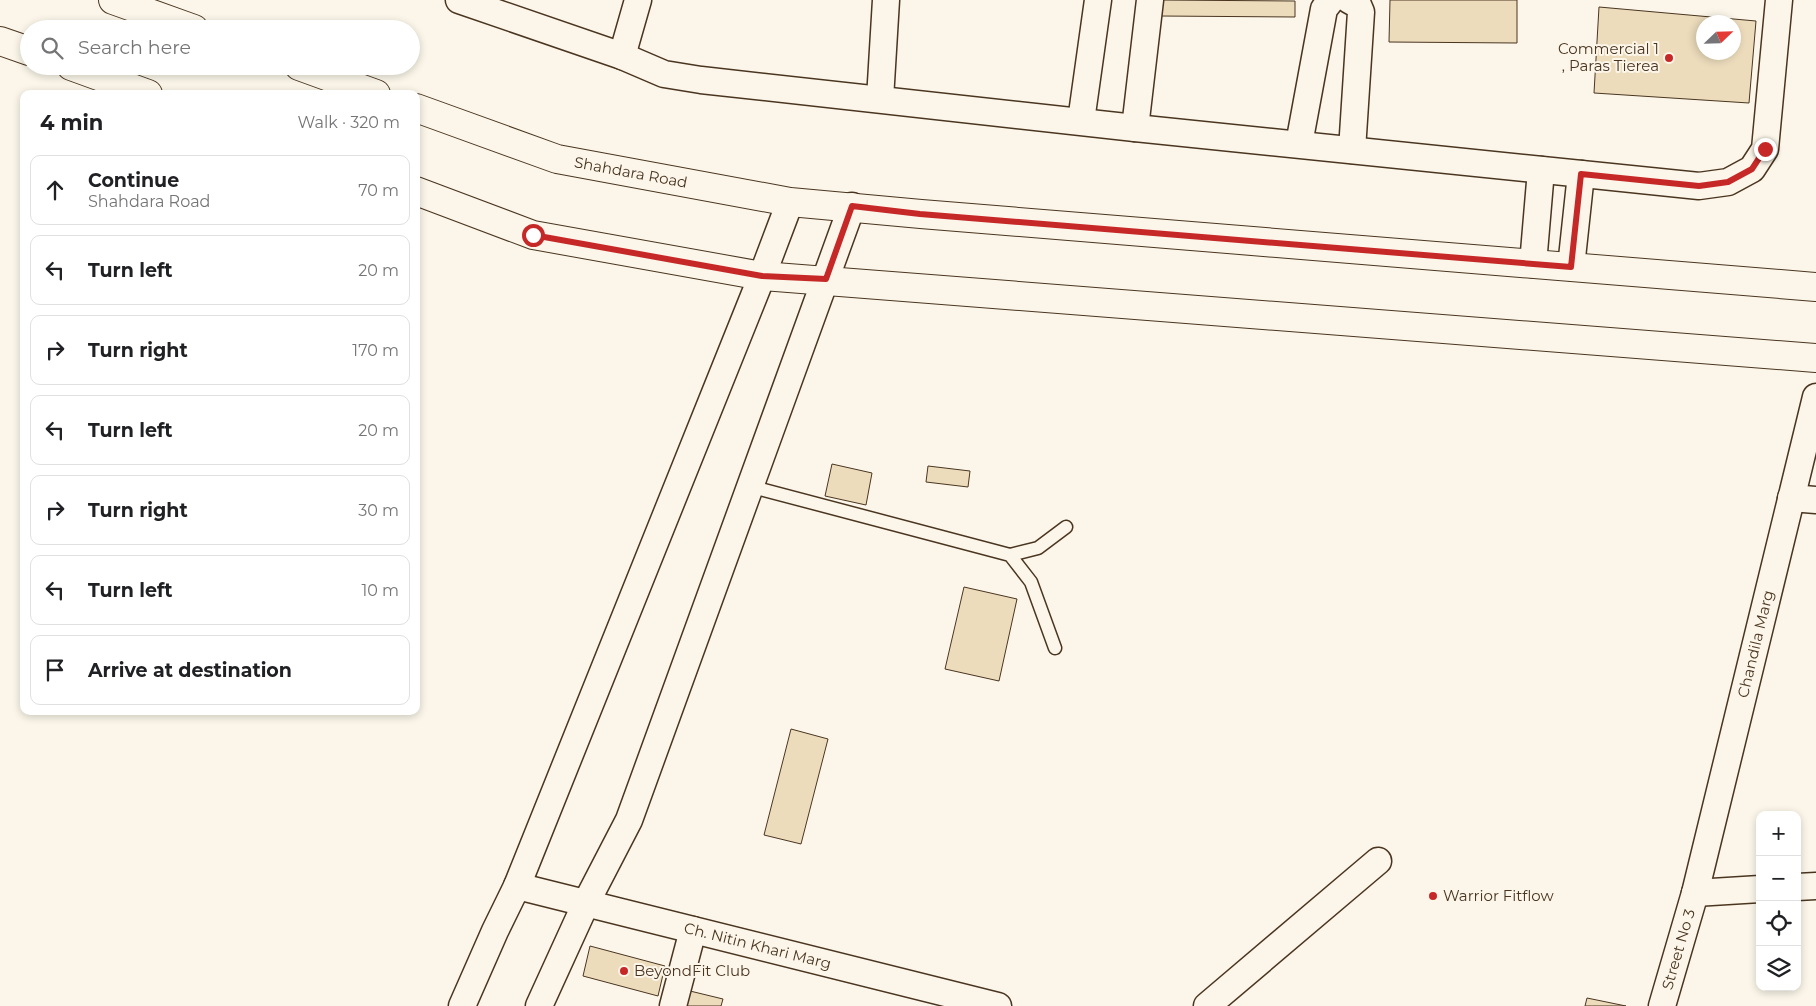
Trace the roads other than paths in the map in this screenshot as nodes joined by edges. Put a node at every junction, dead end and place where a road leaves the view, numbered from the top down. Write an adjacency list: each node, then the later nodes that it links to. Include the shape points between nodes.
1 (113, 0): 10 (street)
2 (459, 0): 13 (street)
3 (638, 0): 13 (street)
4 (886, 0): 18 (street)
5 (1098, 0): 20 (street)
6 (1150, 0): 21 (street)
7 (1331, 0): 22 (street, via 1324,9)
8 (1349, 0): 23 (street, via 1358,5 1361,12)
9 (1779, 0): 25 (street, via 1765,149 1752,169 1728,182 1699,186)
10 (169, 20)
11 (0, 41): 12 (street)
12 (20, 48)
13 (622, 56): 18 (street, via 664,74)
14 (96, 75): 16 (street)
15 (324, 75): 17 (street)
16 (137, 90)
17 (365, 90)
18 (880, 99): 20 (street)
19 (420, 109): 27 (street, Shahdara Road, via 557,160)
20 (1081, 120): 21 (street)
21 (1135, 128): 22 (street)
22 (1299, 144): 23 (street)
23 (1352, 150): 24 (street)
24 (1541, 170): 25 (street); 29 (street)
25 (1581, 174): 30 (street)
26 (420, 193): 31 (street, via 533,235)
27 (790, 202): 28 (street, Shahdara Road); 31 (street)
28 (852, 206): 29 (street, Shahdara Road); 32 (street)
29 (1533, 264): 30 (street, Shahdara Road)
30 (1571, 267): 33 (street, Shahdara Road)
31 (762, 276): 32 (street); 42 (street)
32 (826, 279): 34 (street); 36 (street)
33 (1816, 287)
34 (1816, 358)
35 (1816, 397): 37 (street, Chandila Marg)
36 (749, 486): 39 (lane); 47 (street, via 629,820)
37 (1804, 499): 46 (street, Chandila Marg)
38 (1066, 527): 39 (lane, via 1038,548)
39 (1010, 555): 40 (lane, via 1030,582)
40 (1055, 648)
41 (1378, 861): 53 (street)
42 (517, 886): 47 (street, Ch. Nitin Khari Marg); 49 (street)
43 (1816, 886): 44 (street)
44 (1801, 887)
45 (1756, 889): 46 (street)
46 (1695, 892): 54 (street, Street No 3)
47 (586, 903): 48 (street, Ch. Nitin Khari Marg); 50 (street)
48 (693, 930): 51 (street); 52 (street, Ch. Nitin Khari Marg)
49 (462, 1006)
50 (539, 1006)
51 (673, 1006)
52 (998, 1006)
53 (1207, 1006)
54 (1662, 1006)

